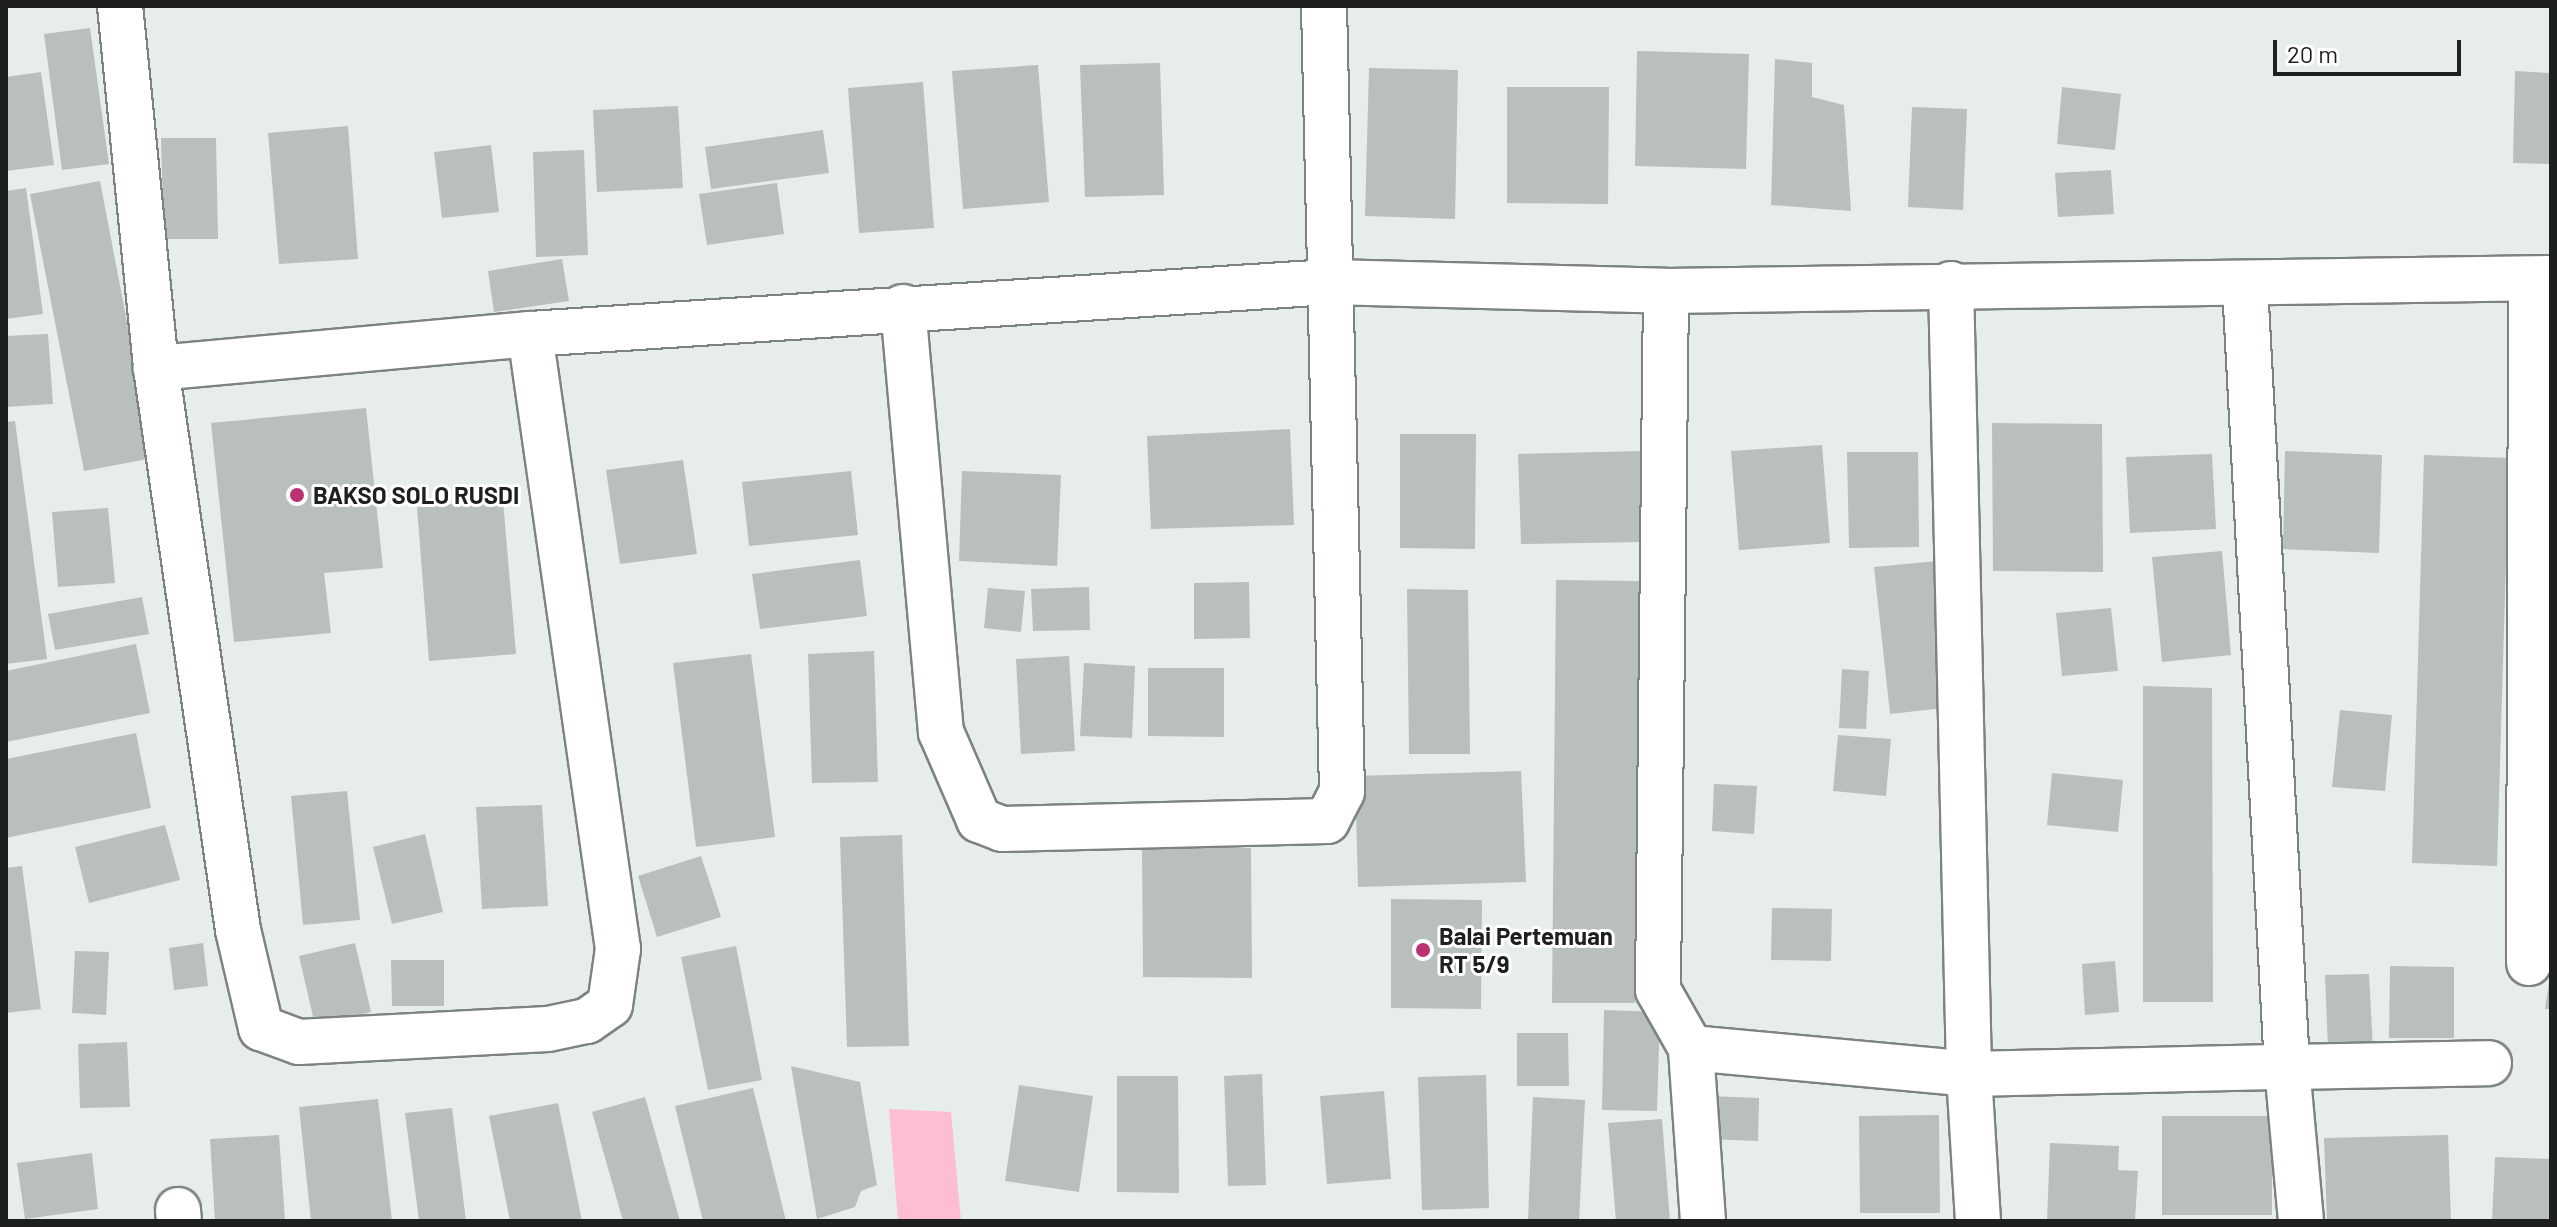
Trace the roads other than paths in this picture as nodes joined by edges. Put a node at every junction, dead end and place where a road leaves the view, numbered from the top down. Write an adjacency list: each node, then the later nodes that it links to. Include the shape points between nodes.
1 (120, 6): 10 (street)
2 (1324, 6): 4 (street)
3 (2541, 279): 6 (street); 11 (street)
4 (1330, 282): 7 (street); 8 (street); 8 (street, via 1342,792 1327,821 1312,824 1002,829 979,820 941,732)
5 (1951, 284): 6 (street); 7 (street); 15 (street)
6 (2245, 286): 14 (street)
7 (1666, 291): 12 (street, via 1658,990)
8 (903, 307): 9 (street)
9 (530, 334): 10 (street); 10 (street, via 618,949 610,1005 587,1021 548,1029 299,1042 261,1028 238,930)
10 (156, 368)
11 (2529, 963)
12 (1691, 1048): 15 (street); 16 (street)
13 (2489, 1063): 14 (street)
14 (2287, 1067): 15 (street); 18 (street)
15 (1969, 1074): 17 (street)
16 (1703, 1221)
17 (1978, 1221)
18 (2301, 1221)

